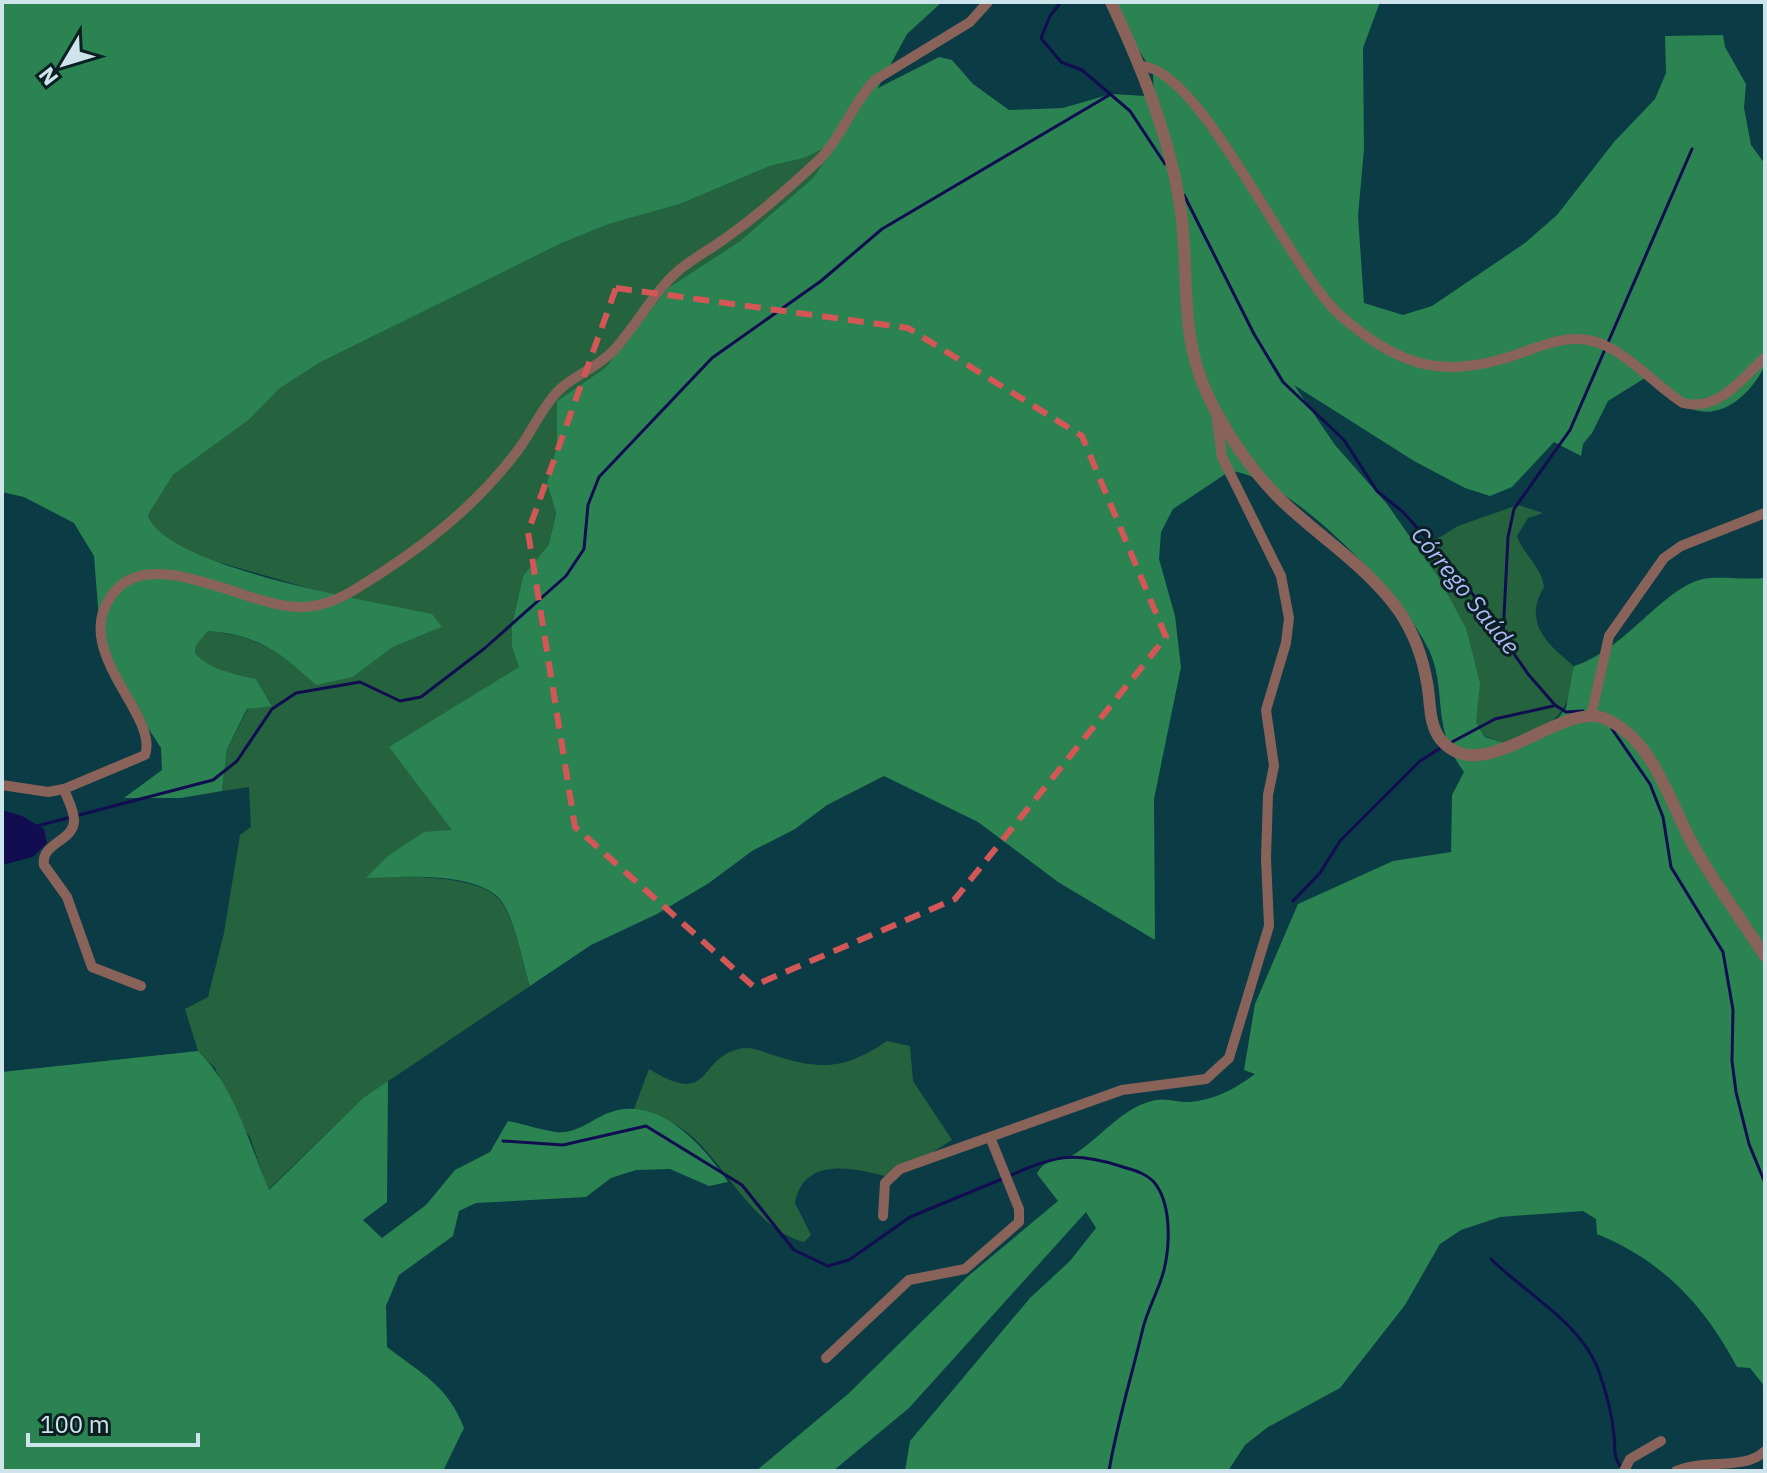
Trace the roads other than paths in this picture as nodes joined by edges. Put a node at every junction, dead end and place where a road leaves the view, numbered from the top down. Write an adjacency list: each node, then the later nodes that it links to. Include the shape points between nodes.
1 (988, 2): 9 (street, via 970,22 875,80 819,160 744,225 675,273 611,352 560,390 498,473 424,545 354,590 318,606 271,603 165,574 133,578 118,588 103,616 102,639 147,750 141,759)
2 (1111, 2): 3 (street)
3 (1140, 66): 4 (street, via 1155,68 1180,87 1222,139 1304,273 1336,312 1395,356 1445,369 1465,368 1570,338 1592,340 1695,406 1718,399); 5 (street, via 1181,210 1189,340)
4 (1765, 357)
5 (1216, 410): 7 (street, via 1264,482 1380,587 1400,613 1421,658 1437,734 1450,748 1469,753 1501,750); 12 (street, via 1222,457 1281,576 1289,618 1266,710 1274,766 1266,858 1269,926 1262,960 1229,1058 1214,1075 1194,1083 1122,1090)
6 (1765, 513): 7 (street, via 1681,546 1664,558 1609,636)
7 (1591, 716): 10 (street, via 1619,728 1649,760 1696,851)
8 (2, 785): 9 (street, via 48,792)
9 (64, 789): 11 (street, via 73,829 47,852 44,865 67,897 92,967)
10 (1765, 956)
11 (141, 986)
12 (990, 1137): 13 (street, via 892,1174 885,1183); 14 (street, via 1019,1209 1019,1222 965,1269 909,1280)
13 (883, 1216)
14 (826, 1358)
15 (1661, 1441): 17 (street, via 1630,1459)
16 (1765, 1451): 18 (street, via 1742,1463 1716,1461)
17 (1624, 1471)
18 (1676, 1471)

